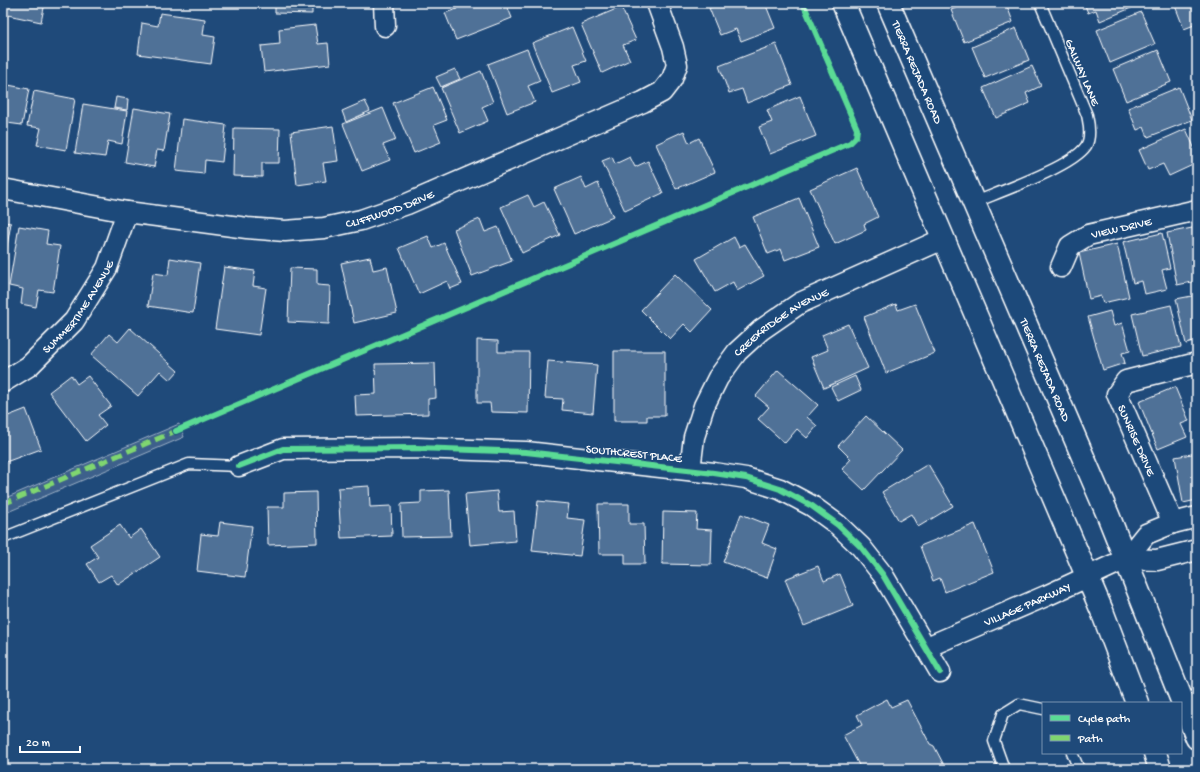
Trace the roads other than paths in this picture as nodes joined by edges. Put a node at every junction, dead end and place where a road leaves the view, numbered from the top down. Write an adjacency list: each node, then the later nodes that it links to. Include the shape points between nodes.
1 (384, 3): 6 (street)
2 (657, 3): 10 (street, CLIFFWOOD DRIVE, via 677,65 672,79 662,92 407,204 361,220 285,231)
3 (843, 3): 11 (main road)
4 (888, 3): 8 (main road, TIERRA REJADA ROAD)
5 (1040, 3): 8 (lane, GALWAY LANE, via 1087,115 1090,129 1087,145 1066,163)
6 (384, 26)
7 (3, 189): 10 (street, CLIFFWOOD DRIVE)
8 (973, 203): 21 (main road, TIERRA REJADA ROAD)
9 (1197, 210): 12 (street, VIEW DRIVE, via 1088,235 1070,246)
10 (126, 212): 14 (street, SUMMERTIME AVENUE, via 107,268 74,321 29,366)
11 (943, 239): 16 (street, CREEKRIDGE AVENUE, via 800,303 761,330 737,352 718,378 707,399 694,437); 22 (main road)
12 (1061, 267)
13 (1197, 363): 18 (street, SUNRISE DRIVE, via 1126,381 1116,394)
14 (3, 382)
15 (239, 466): 16 (street, SOUTHCREST PLACE, via 283,449 417,448 526,452); 19 (lane, via 189,464)
16 (690, 470): 23 (street, SOUTHCREST PLACE, via 746,478 780,489 812,506 838,525 861,547 883,575)
17 (1197, 518): 18 (street, VILLAGE PARKWAY)
18 (1173, 523): 21 (street, VILLAGE PARKWAY, via 1146,534)
19 (3, 538)
20 (1197, 550): 21 (street, VILLAGE PARKWAY, via 1157,560)
21 (1126, 559): 22 (street, VILLAGE PARKWAY); 27 (main road, TIERRA REJADA ROAD)
22 (1087, 576): 23 (street, VILLAGE PARKWAY); 25 (main road)
23 (927, 647): 24 (street, SOUTHCREST PLACE)
24 (940, 672)
25 (1138, 702)
26 (1042, 709): 30 (lane, via 1019,704 1003,714 994,741)
27 (1197, 738)
28 (1072, 754): 31 (lane)
29 (1155, 754): 32 (main road)
30 (1004, 769)
31 (1079, 769)
32 (1160, 769)

